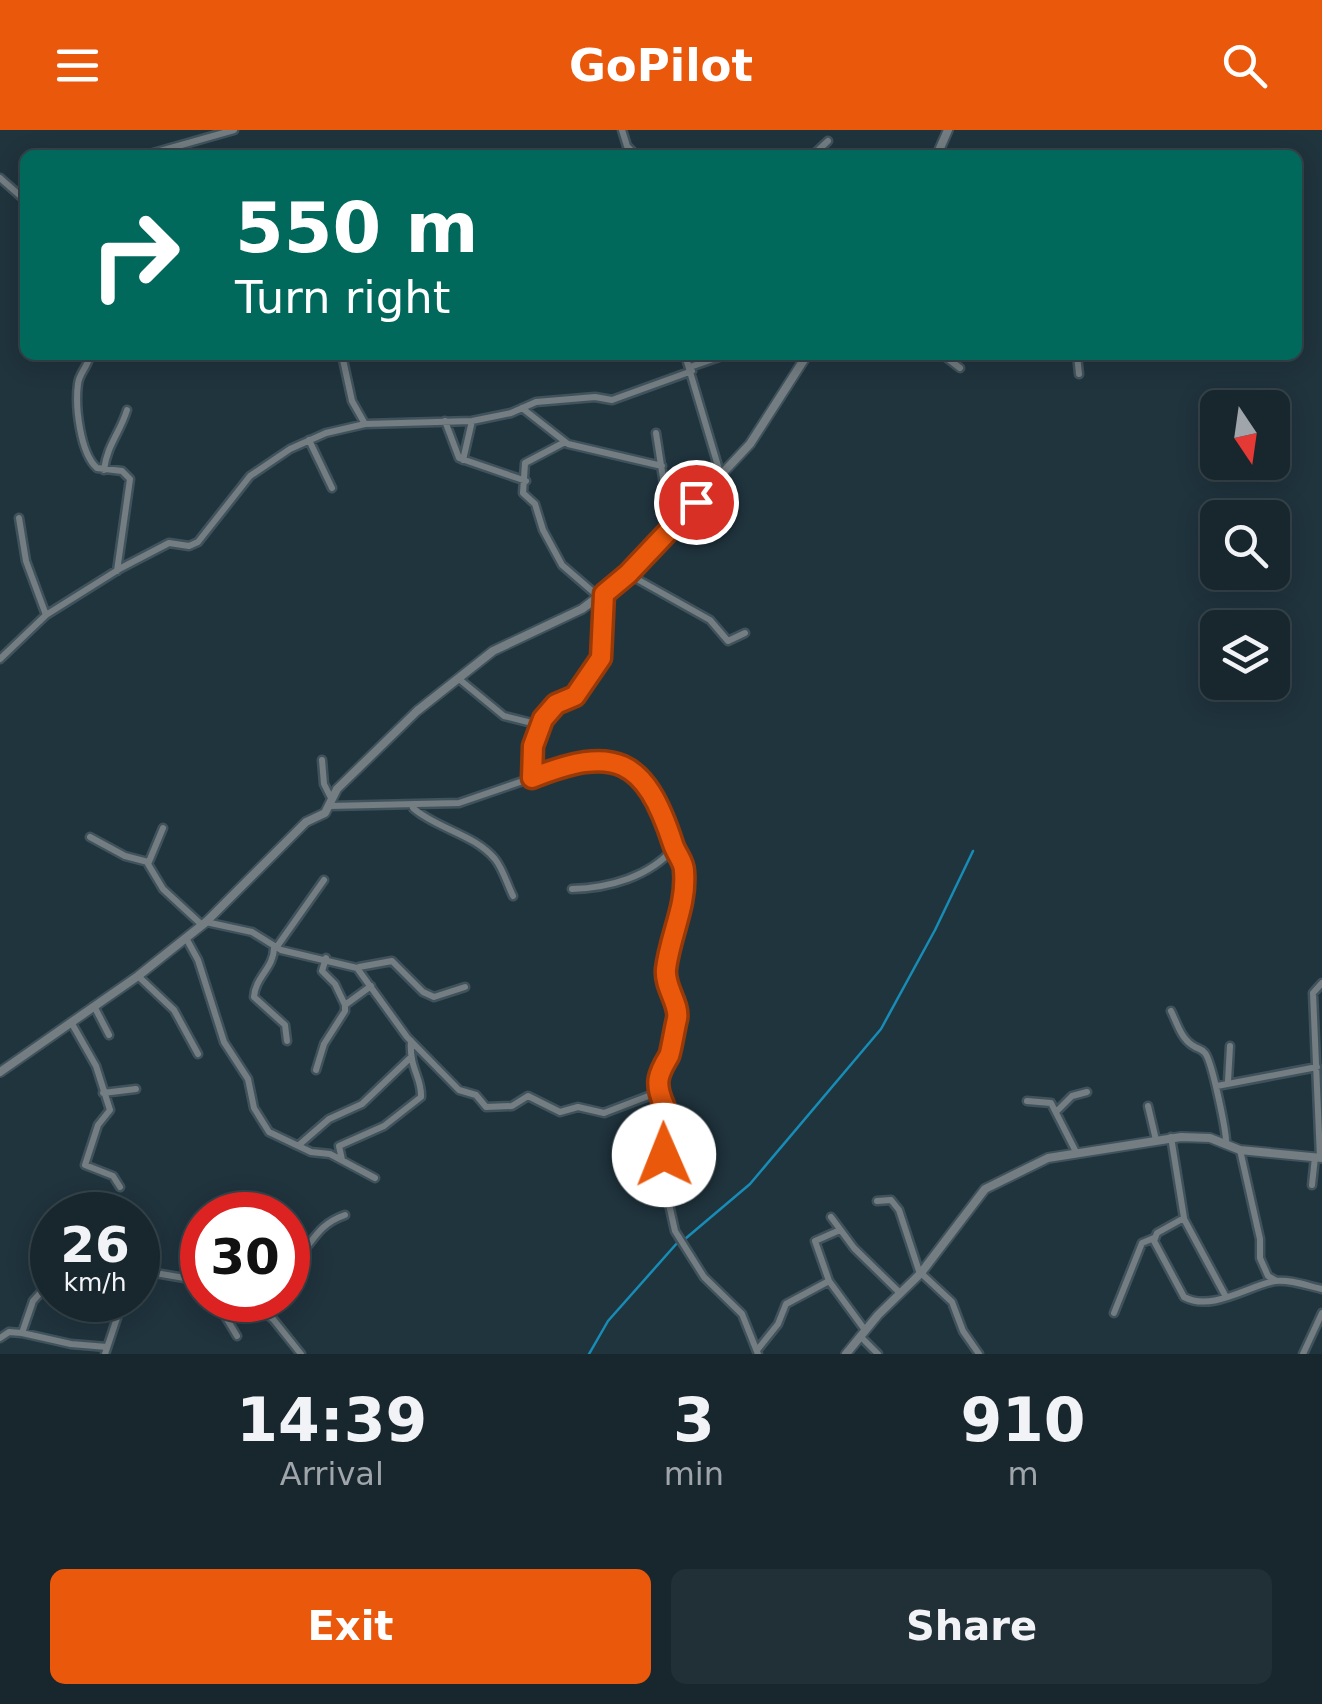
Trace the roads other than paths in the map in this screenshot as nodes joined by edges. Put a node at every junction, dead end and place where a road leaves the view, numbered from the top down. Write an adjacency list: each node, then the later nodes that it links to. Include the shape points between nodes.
1 (234, 130): 3 (street)
2 (828, 141): 4 (street)
3 (164, 150)
4 (818, 150)
5 (0, 178): 6 (street)
6 (20, 196)
7 (88, 360): 27 (street, via 78,381 78,408 88,458)
8 (343, 360): 21 (street)
9 (688, 360): 15 (street)
10 (713, 360): 15 (street)
11 (804, 360): 28 (street, via 766,422)
12 (950, 360): 14 (street)
13 (1078, 360): 16 (street)
14 (960, 368)
15 (691, 369): 17 (street, via 612,400); 28 (street)
16 (1079, 374)
17 (522, 408): 20 (street); 24 (street)
18 (128, 410): 27 (street, via 107,447)
19 (445, 421): 20 (street); 21 (street); 25 (street)
20 (472, 421): 25 (street)
21 (366, 424): 23 (street)
22 (656, 433): 26 (street)
23 (309, 440): 30 (street); 33 (street, via 250,476 198,542 169,543)
24 (565, 442): 26 (street); 29 (street, via 525,463)
25 (463, 460): 29 (street)
26 (662, 466): 32 (street)
27 (104, 470): 33 (street, via 130,479)
28 (721, 476): 32 (street)
29 (526, 482): 35 (street, via 523,493 535,504 562,565)
30 (332, 488)
31 (19, 518): 36 (street)
32 (670, 528): 34 (street)
33 (118, 571): 36 (street)
34 (628, 574): 35 (street); 37 (street, via 710,620 728,641)
35 (602, 596): 39 (street, via 504,642); 40 (street, via 601,658 575,696 556,704)
36 (46, 616): 38 (street)
37 (745, 633)
38 (0, 658)
39 (459, 679): 40 (street, via 504,716); 43 (street, via 354,771)
40 (540, 725): 42 (street)
41 (322, 760): 43 (street)
42 (532, 778): 44 (street, via 476,799); 47 (street, via 587,759 622,765 649,790)
43 (331, 803): 44 (street); 52 (street)
44 (412, 806): 51 (street, via 492,856)
45 (163, 828): 48 (street)
46 (90, 837): 48 (street)
47 (674, 846): 50 (street, via 638,875); 79 (street, via 684,892 666,970 678,1014)
48 (148, 862): 52 (street, via 162,890)
49 (324, 880): 54 (street)
50 (572, 888)
51 (513, 896)
52 (204, 924): 53 (street); 54 (street, via 252,932)
53 (186, 938): 57 (street); 88 (street, via 258,1117 269,1132)
54 (275, 948): 55 (street); 66 (street, via 254,997 285,1025)
55 (326, 958): 56 (street); 61 (street, via 322,971)
56 (357, 968): 59 (street); 60 (street, via 392,961 434,997)
57 (138, 976): 62 (street); 70 (street, via 174,1010)
58 (1322, 983): 69 (street, via 1313,993)
59 (371, 986): 61 (street); 67 (street)
60 (465, 986)
61 (345, 1005): 74 (street)
62 (94, 1006): 64 (street); 65 (street)
63 (1172, 1012): 77 (street, via 1184,1038 1208,1058)
64 (70, 1022): 75 (street); 81 (street)
65 (109, 1034)
66 (287, 1041)
67 (412, 1041): 71 (street); 79 (street, via 486,1107 512,1106 528,1096 560,1112 578,1107 604,1114)
68 (1230, 1046): 76 (street)
69 (1318, 1050): 72 (street); 73 (street)
70 (198, 1054)
71 (410, 1058): 88 (street, via 362,1104 329,1119); 92 (street, via 421,1098 384,1126 339,1146)
72 (1317, 1067): 73 (street); 91 (street)
73 (1306, 1069): 76 (street)
74 (316, 1070)
75 (0, 1072)
76 (1228, 1081): 77 (street)
77 (1216, 1087): 87 (street)
78 (136, 1088): 81 (street)
79 (658, 1092): 120 (street, via 664,1105 658,1117 663,1177 675,1231 704,1277 742,1314)
80 (1087, 1092): 84 (street)
81 (104, 1093): 95 (street, via 109,1116 98,1125 85,1162 114,1176)
82 (1027, 1101): 84 (street, via 1047,1100)
83 (1148, 1106): 86 (street)
84 (1057, 1112): 90 (street)
85 (1172, 1138): 86 (street); 87 (street); 99 (street)
86 (1156, 1140): 90 (street)
87 (1226, 1144): 89 (street)
88 (299, 1145): 92 (street)
89 (1240, 1150): 91 (street); 105 (street, via 1260,1258)
90 (1076, 1152): 103 (street, via 991,1184)
91 (1319, 1158): 94 (street)
92 (342, 1161): 93 (street)
93 (375, 1178)
94 (1312, 1185)
95 (120, 1187)
96 (877, 1201): 103 (street, via 890,1200 898,1210)
97 (345, 1215): 102 (street, via 323,1224)
98 (832, 1217): 100 (street)
99 (1184, 1219): 101 (street); 108 (street)
100 (840, 1230): 104 (street, via 815,1241); 107 (street)
101 (1154, 1238): 108 (street, via 1184,1297); 110 (street, via 1142,1243)
102 (310, 1243)
103 (921, 1273): 107 (street); 124 (street, via 952,1302)
104 (829, 1281): 116 (street); 120 (street, via 786,1304)
105 (1276, 1281): 106 (street); 108 (street)
106 (1322, 1289)
107 (900, 1293): 116 (street)
108 (1226, 1297)
109 (30, 1307): 115 (street)
110 (1114, 1312)
111 (1322, 1312): 125 (street)
112 (115, 1322): 119 (street)
113 (229, 1322): 117 (street)
114 (274, 1322): 121 (street)
115 (22, 1333): 118 (street); 119 (street)
116 (863, 1333): 122 (street); 123 (street)
117 (237, 1336)
118 (0, 1338)
119 (106, 1350)
120 (758, 1352)
121 (300, 1354)
122 (846, 1354)
123 (878, 1354)
124 (979, 1354)
125 (1303, 1354)

